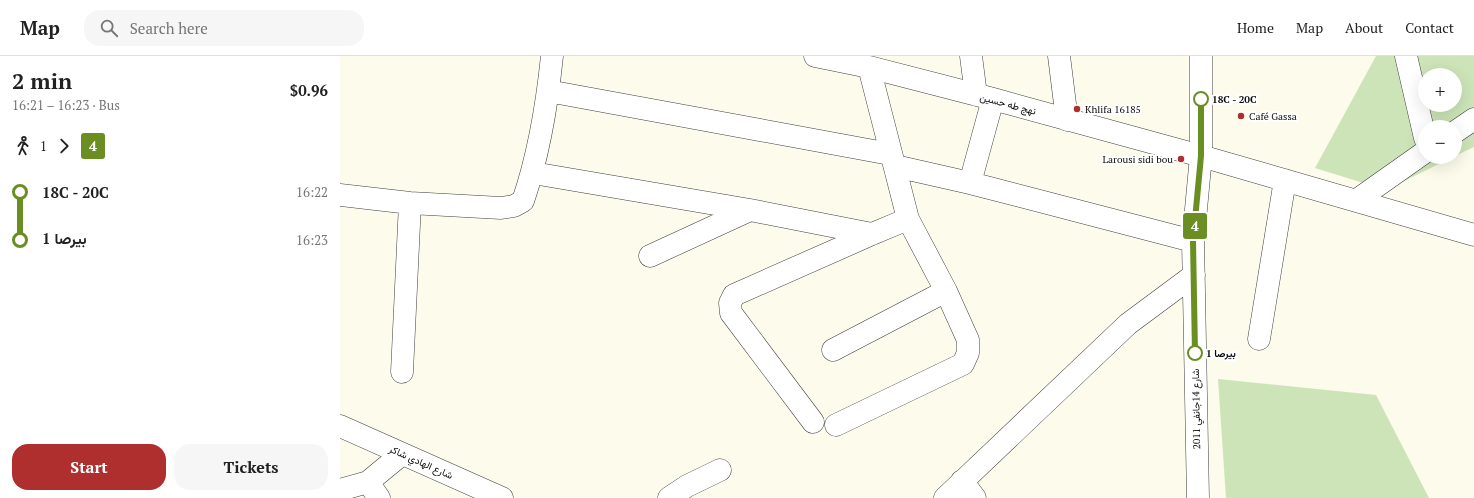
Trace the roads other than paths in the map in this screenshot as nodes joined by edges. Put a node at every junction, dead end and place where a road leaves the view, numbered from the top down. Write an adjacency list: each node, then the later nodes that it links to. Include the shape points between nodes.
1 (552, 56): 8 (street)
2 (815, 56): 7 (street, نهج طه حسين)
3 (971, 56): 9 (street)
4 (1059, 56): 11 (street)
5 (1201, 56): 14 (street, شارع 14جانفي 2011)
6 (1406, 56): 12 (street)
7 (869, 67): 9 (street, نهج طه حسين); 16 (street)
8 (548, 91): 16 (street); 17 (street)
9 (985, 97): 11 (street, نهج طه حسين); 19 (street)
10 (1474, 119): 13 (street)
11 (1067, 120): 14 (street, نهج طه حسين)
12 (1421, 120)
13 (1462, 127)
14 (1201, 156): 18 (street, نهج طه حسين); 27 (street, شارع 14جانفي 2011)
15 (1418, 157): 21 (street)
16 (893, 160): 19 (street); 24 (street)
17 (533, 173): 22 (street, via 523,201 514,206 501,208); 23 (street)
18 (1285, 180): 21 (street, نهج طه حسين); 31 (street)
19 (970, 183): 27 (street)
20 (340, 195): 22 (street)
21 (1357, 200): 26 (street, نهج طه حسين)
22 (410, 203): 33 (street)
23 (750, 210): 25 (street); 28 (street)
24 (908, 219): 25 (street); 30 (street)
25 (872, 234): 34 (street, via 734,295 730,303 732,313)
26 (1474, 235)
27 (1193, 241): 29 (street, شارع 14جانفي 2011)
28 (650, 256)
29 (1194, 275): 39 (street, via 1128,324); 42 (street, شارع 14جانفي 2011)
30 (946, 291): 32 (street); 35 (street, via 968,340 968,353 962,364)
31 (1259, 339)
32 (833, 350)
33 (402, 372)
34 (813, 422)
35 (836, 424)
36 (340, 426): 37 (street, شارع الهادي شاكر)
37 (402, 454): 41 (street); 43 (street, شارع الهادي شاكر)
38 (720, 470): 44 (street)
39 (962, 481): 45 (street); 46 (street)
40 (340, 490): 41 (street)
41 (373, 490)
42 (1196, 496)
43 (502, 498)
44 (669, 498)
45 (945, 498)
46 (975, 498)

